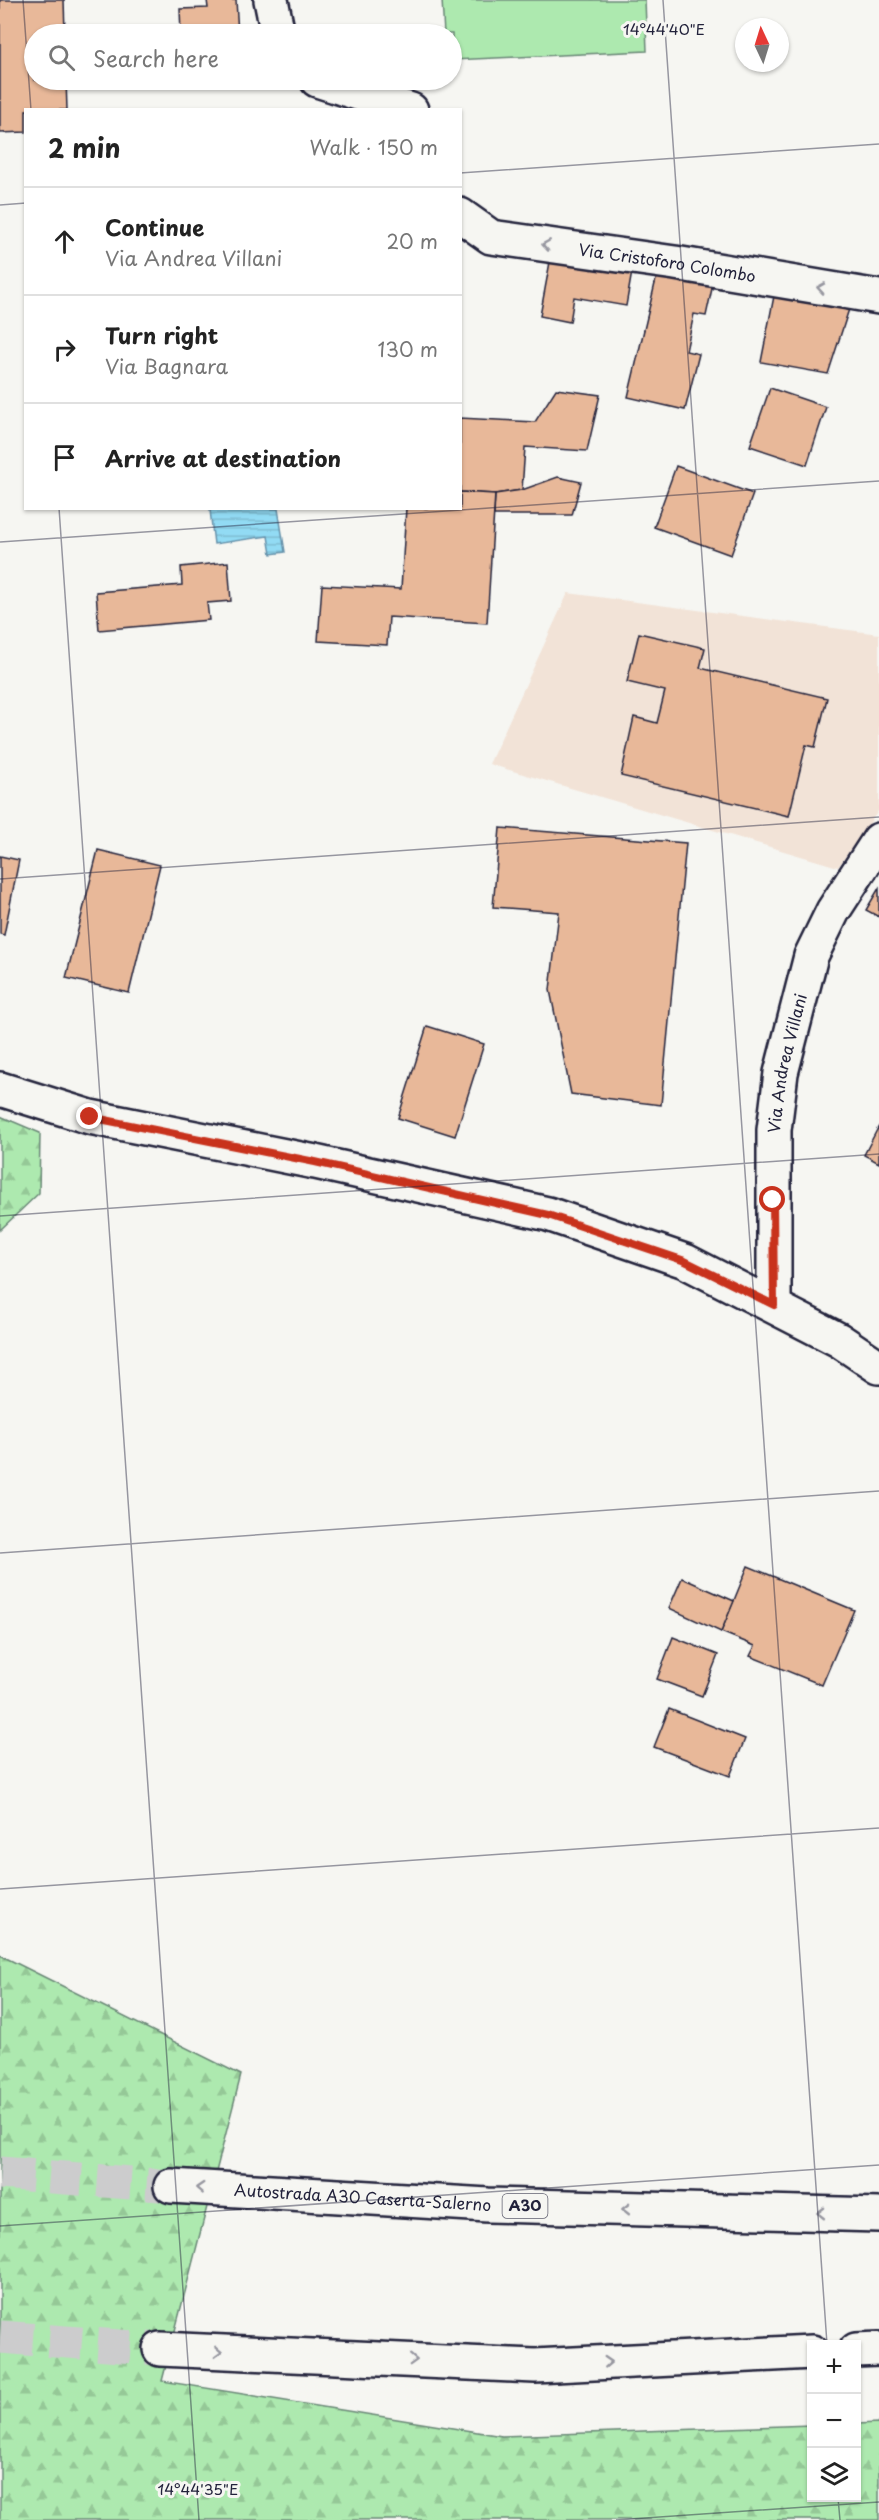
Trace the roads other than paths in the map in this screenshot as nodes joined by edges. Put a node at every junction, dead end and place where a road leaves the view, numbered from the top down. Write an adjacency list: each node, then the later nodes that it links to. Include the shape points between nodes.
1 (271, 0): 2 (main road)
2 (276, 24)
3 (348, 90): 4 (main road)
4 (405, 108)
5 (462, 215): 6 (main road, Via Cristoforo Colombo, one-way to 5, via 491,237)
6 (879, 297)
7 (879, 840): 9 (main road, Via Andrea Villani, via 833,911 811,956 781,1073 774,1130)
8 (0, 1089): 9 (main road, via 90,1117 315,1162 548,1215 685,1261)
9 (774, 1305): 10 (main road)
10 (879, 1367)
11 (171, 2186): 12 (main road, Autostrada A30 Caserta-Salerno / A30, one-way to 11, via 488,2205)
12 (879, 2215)
13 (159, 2349): 16 (main road, one-way to 16, via 535,2366)
14 (879, 2349): 15 (main road)
15 (861, 2350)
16 (807, 2352)

